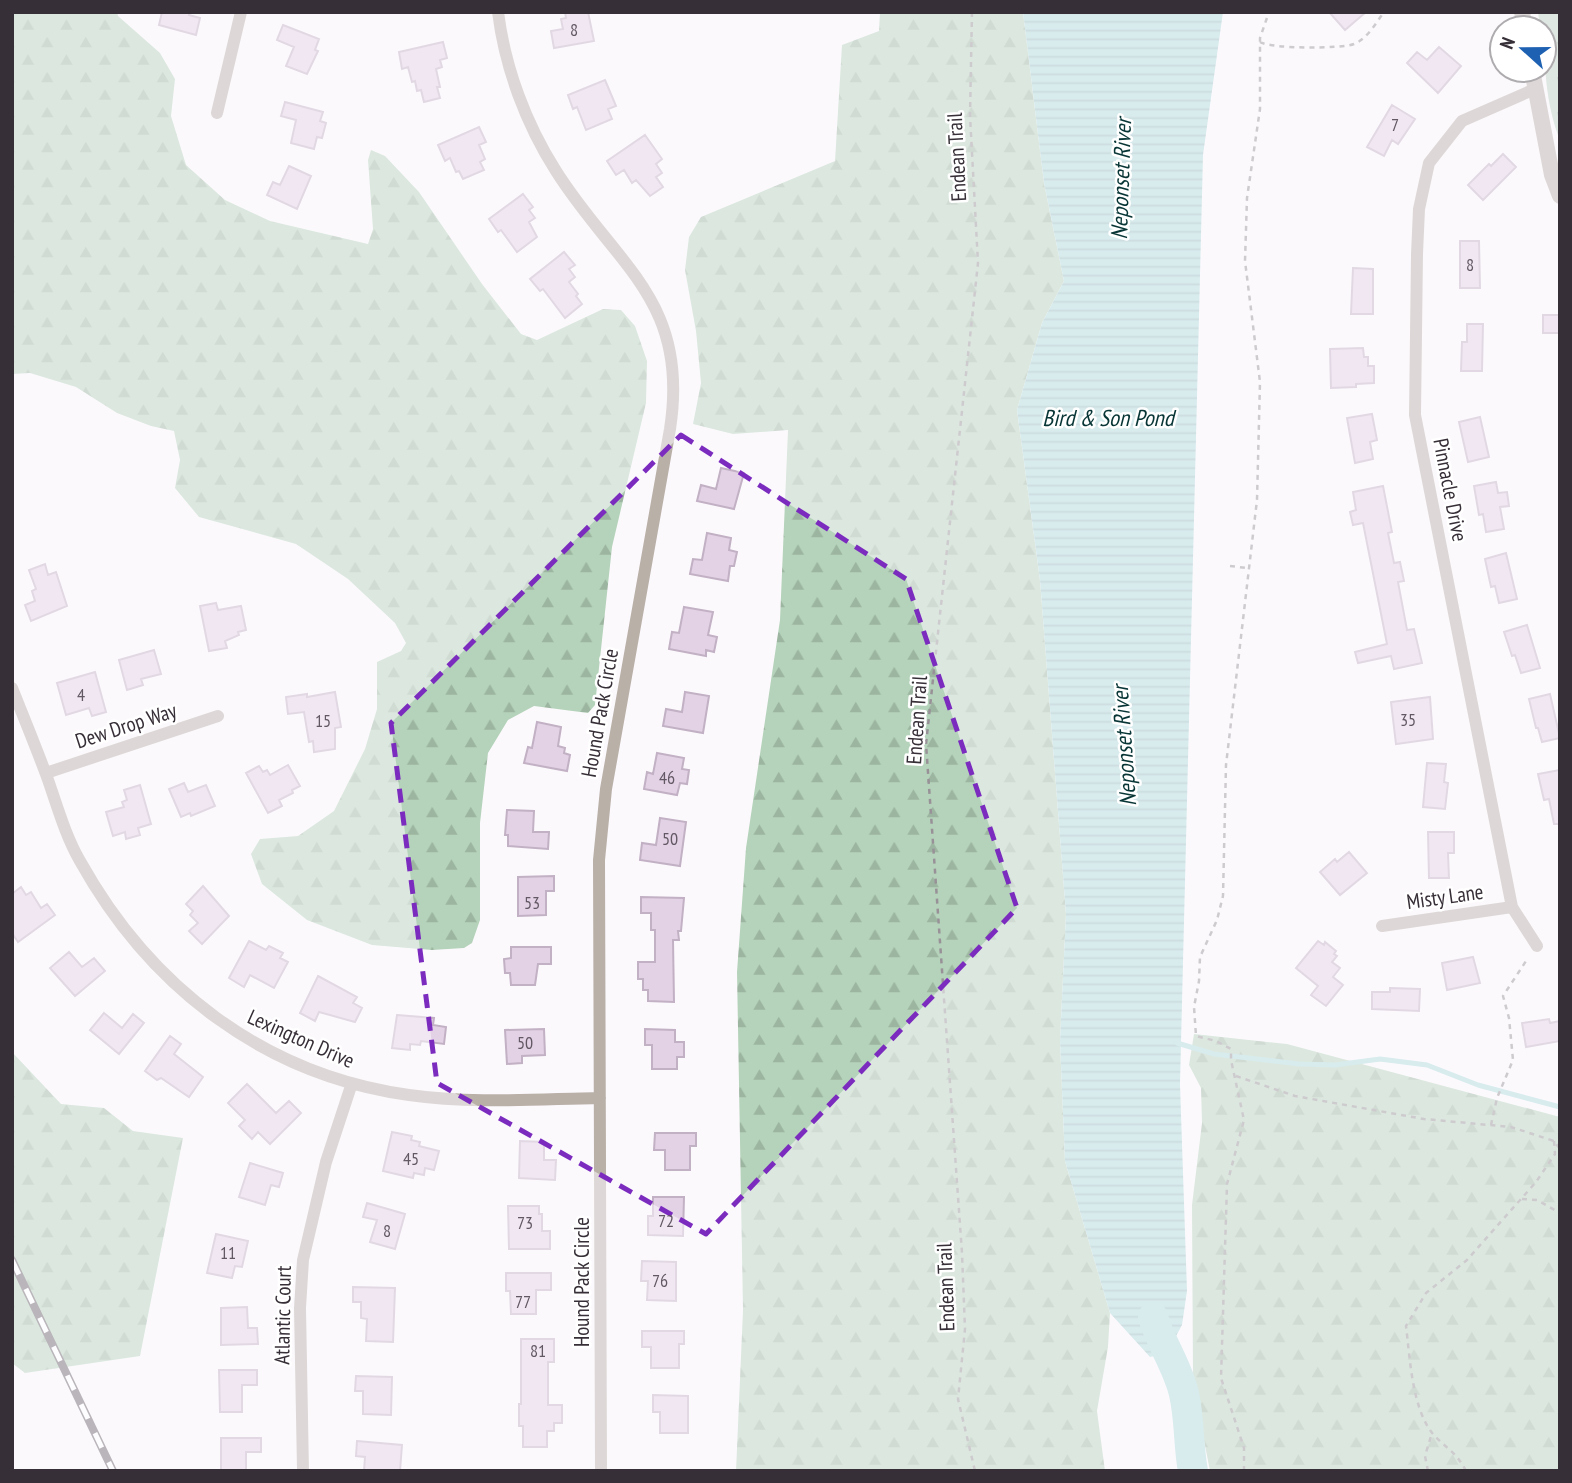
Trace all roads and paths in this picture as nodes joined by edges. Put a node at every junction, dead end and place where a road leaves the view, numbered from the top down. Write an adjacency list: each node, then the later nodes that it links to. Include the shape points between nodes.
1 (241, 12): 9 (street)
2 (498, 12): 22 (street, Hound Pack Circle, via 510,71 537,139 576,200 648,292 664,329 672,369 673,409 601,828)
3 (972, 12): 32 (path, Endean Trail, via 970,116 978,263 926,744 962,1253 965,1329 958,1399)
4 (1269, 12): 6 (path)
5 (1384, 12): 6 (path, via 1355,44 1277,47)
6 (1260, 42): 13 (path, via 1260,109 1247,198 1245,261 1260,382 1257,500)
7 (1534, 84): 8 (street)
8 (1535, 89): 10 (street); 17 (street, Pinnacle Drive, via 1462,121 1429,163 1419,209 1417,254 1415,415)
9 (217, 113)
10 (1556, 177): 11 (street)
11 (1560, 196)
12 (1230, 566): 13 (path)
13 (1248, 568): 20 (path, via 1226,765 1223,896 1200,957 1194,1007 1196,1035 1231,1049)
14 (12, 688): 16 (street, Lexington Drive)
15 (218, 716): 16 (street, Dew Drop Way)
16 (46, 773): 21 (street, Lexington Drive, via 78,859 127,934 159,970 240,1035)
17 (1513, 907): 18 (street, Misty Lane); 19 (street, Pinnacle Drive)
18 (1382, 926)
19 (1537, 946): 23 (path, via 1503,996 1513,1060)
20 (1236, 1076): 23 (path, via 1295,1096 1424,1119); 33 (path, via 1244,1121 1227,1184 1220,1378 1244,1448)
21 (352, 1083): 22 (street, Lexington Drive, via 410,1095 472,1100); 30 (street, Atlantic Court, via 326,1162 303,1260)
22 (600, 1098): 31 (street, Hound Pack Circle)
23 (1491, 1125): 25 (path)
24 (1560, 1138): 25 (path)
25 (1554, 1141): 26 (path); 27 (path, via 1555,1154)
26 (1560, 1149)
27 (1521, 1199): 28 (path, via 1537,1200); 29 (path, via 1467,1260 1426,1293 1406,1326 1418,1402)
28 (1560, 1213)
29 (1432, 1433): 34 (path, via 1425,1457); 35 (path, via 1457,1454)
30 (303, 1471)
31 (601, 1471)
32 (975, 1471)
33 (1244, 1471)
34 (1427, 1471)
35 (1466, 1471)

